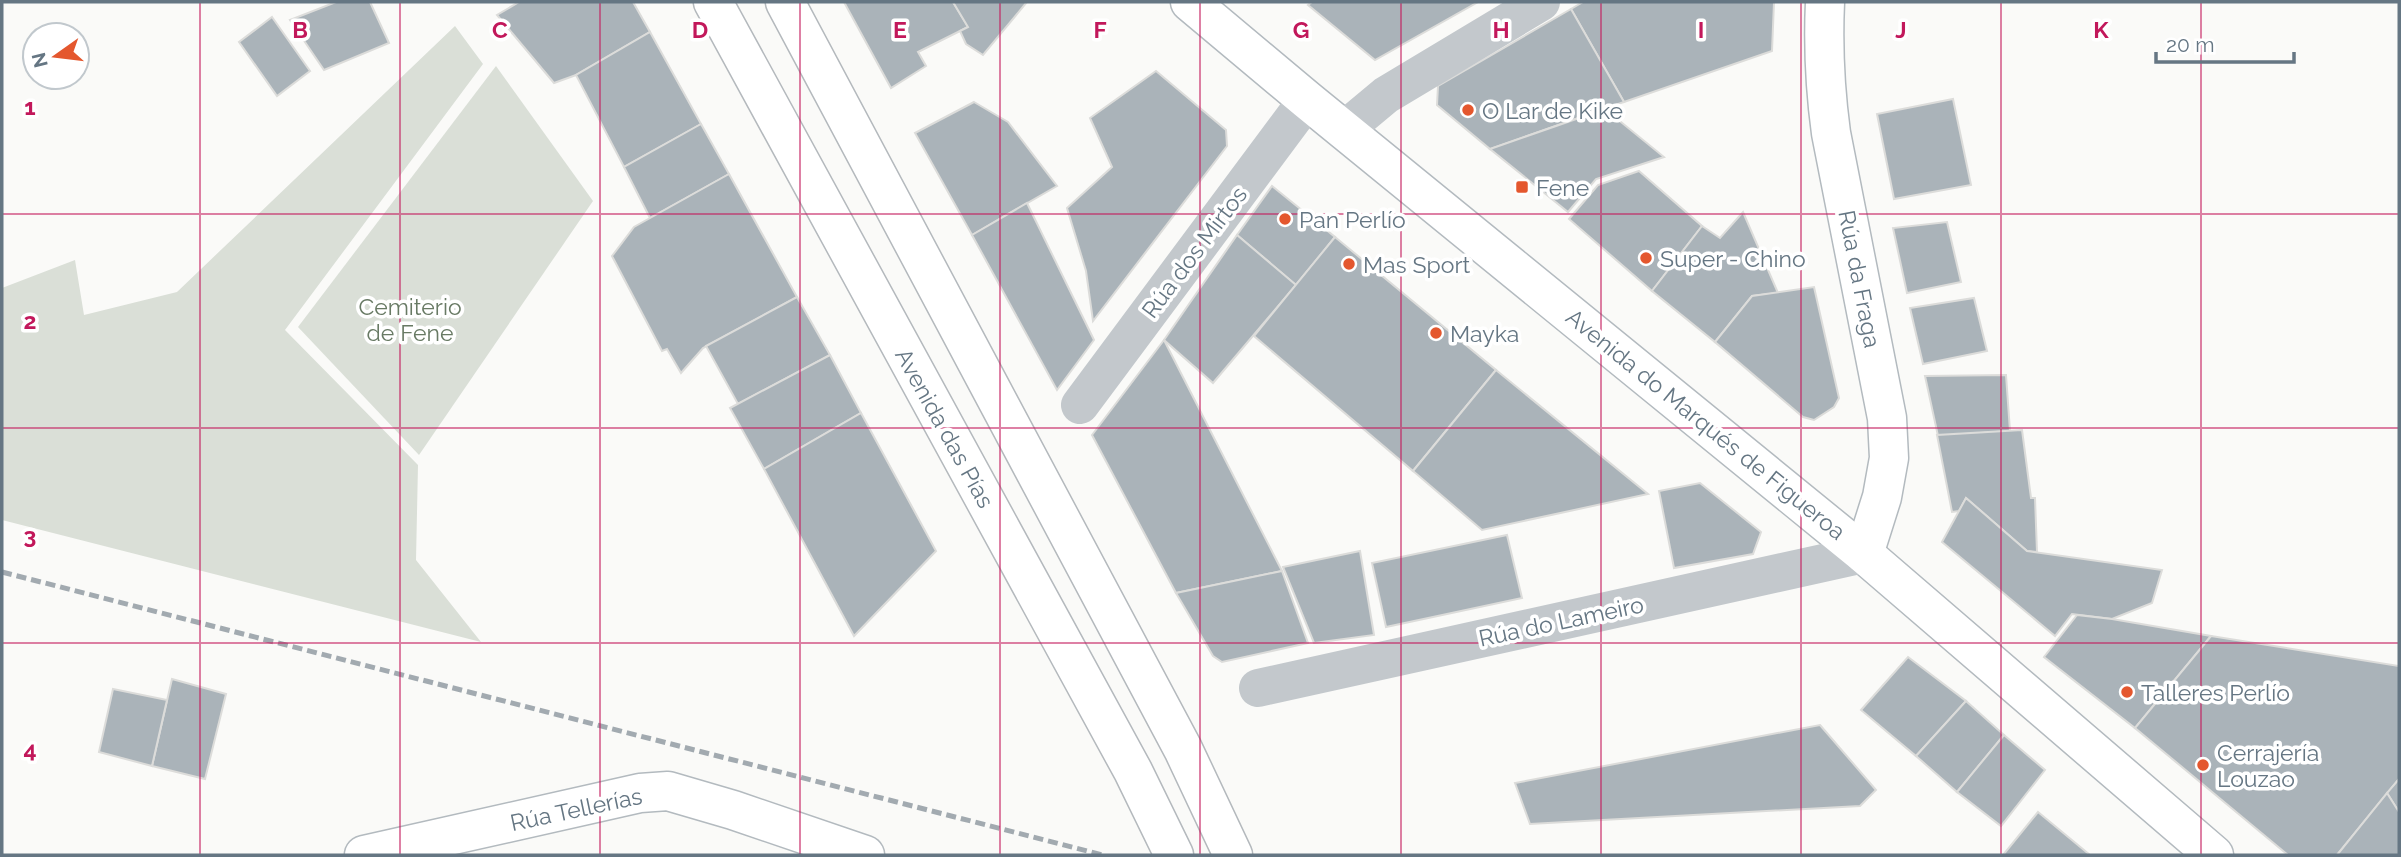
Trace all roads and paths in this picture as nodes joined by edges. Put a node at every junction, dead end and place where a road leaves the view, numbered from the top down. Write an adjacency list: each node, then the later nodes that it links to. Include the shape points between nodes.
1 (713, 2): 13 (main road, Avenida das Pías, via 1133,771)
2 (785, 2): 14 (main road, via 1183,749)
3 (1190, 2): 6 (main road, Avenida do Marqués de Figueroa)
4 (1541, 2): 7 (street, via 1386,94)
5 (1825, 2): 9 (main road, Rúa da Fraga, via 1825,93 1887,418 1889,458)
6 (1307, 100): 7 (main road, Avenida do Marqués de Figueroa); 8 (street, Rúa dos Mirtos)
7 (1345, 130): 9 (main road, Avenida do Marqués de Figueroa)
8 (1080, 405)
9 (1864, 554): 10 (street, Rúa do Lameiro); 15 (main road, Avenida do Marqués de Figueroa)
10 (1258, 688)
11 (365, 855): 12 (main road, Rúa Tellerías, via 639,793 667,791)
12 (865, 855)
13 (1174, 855)
14 (1233, 855)
15 (2214, 855)

